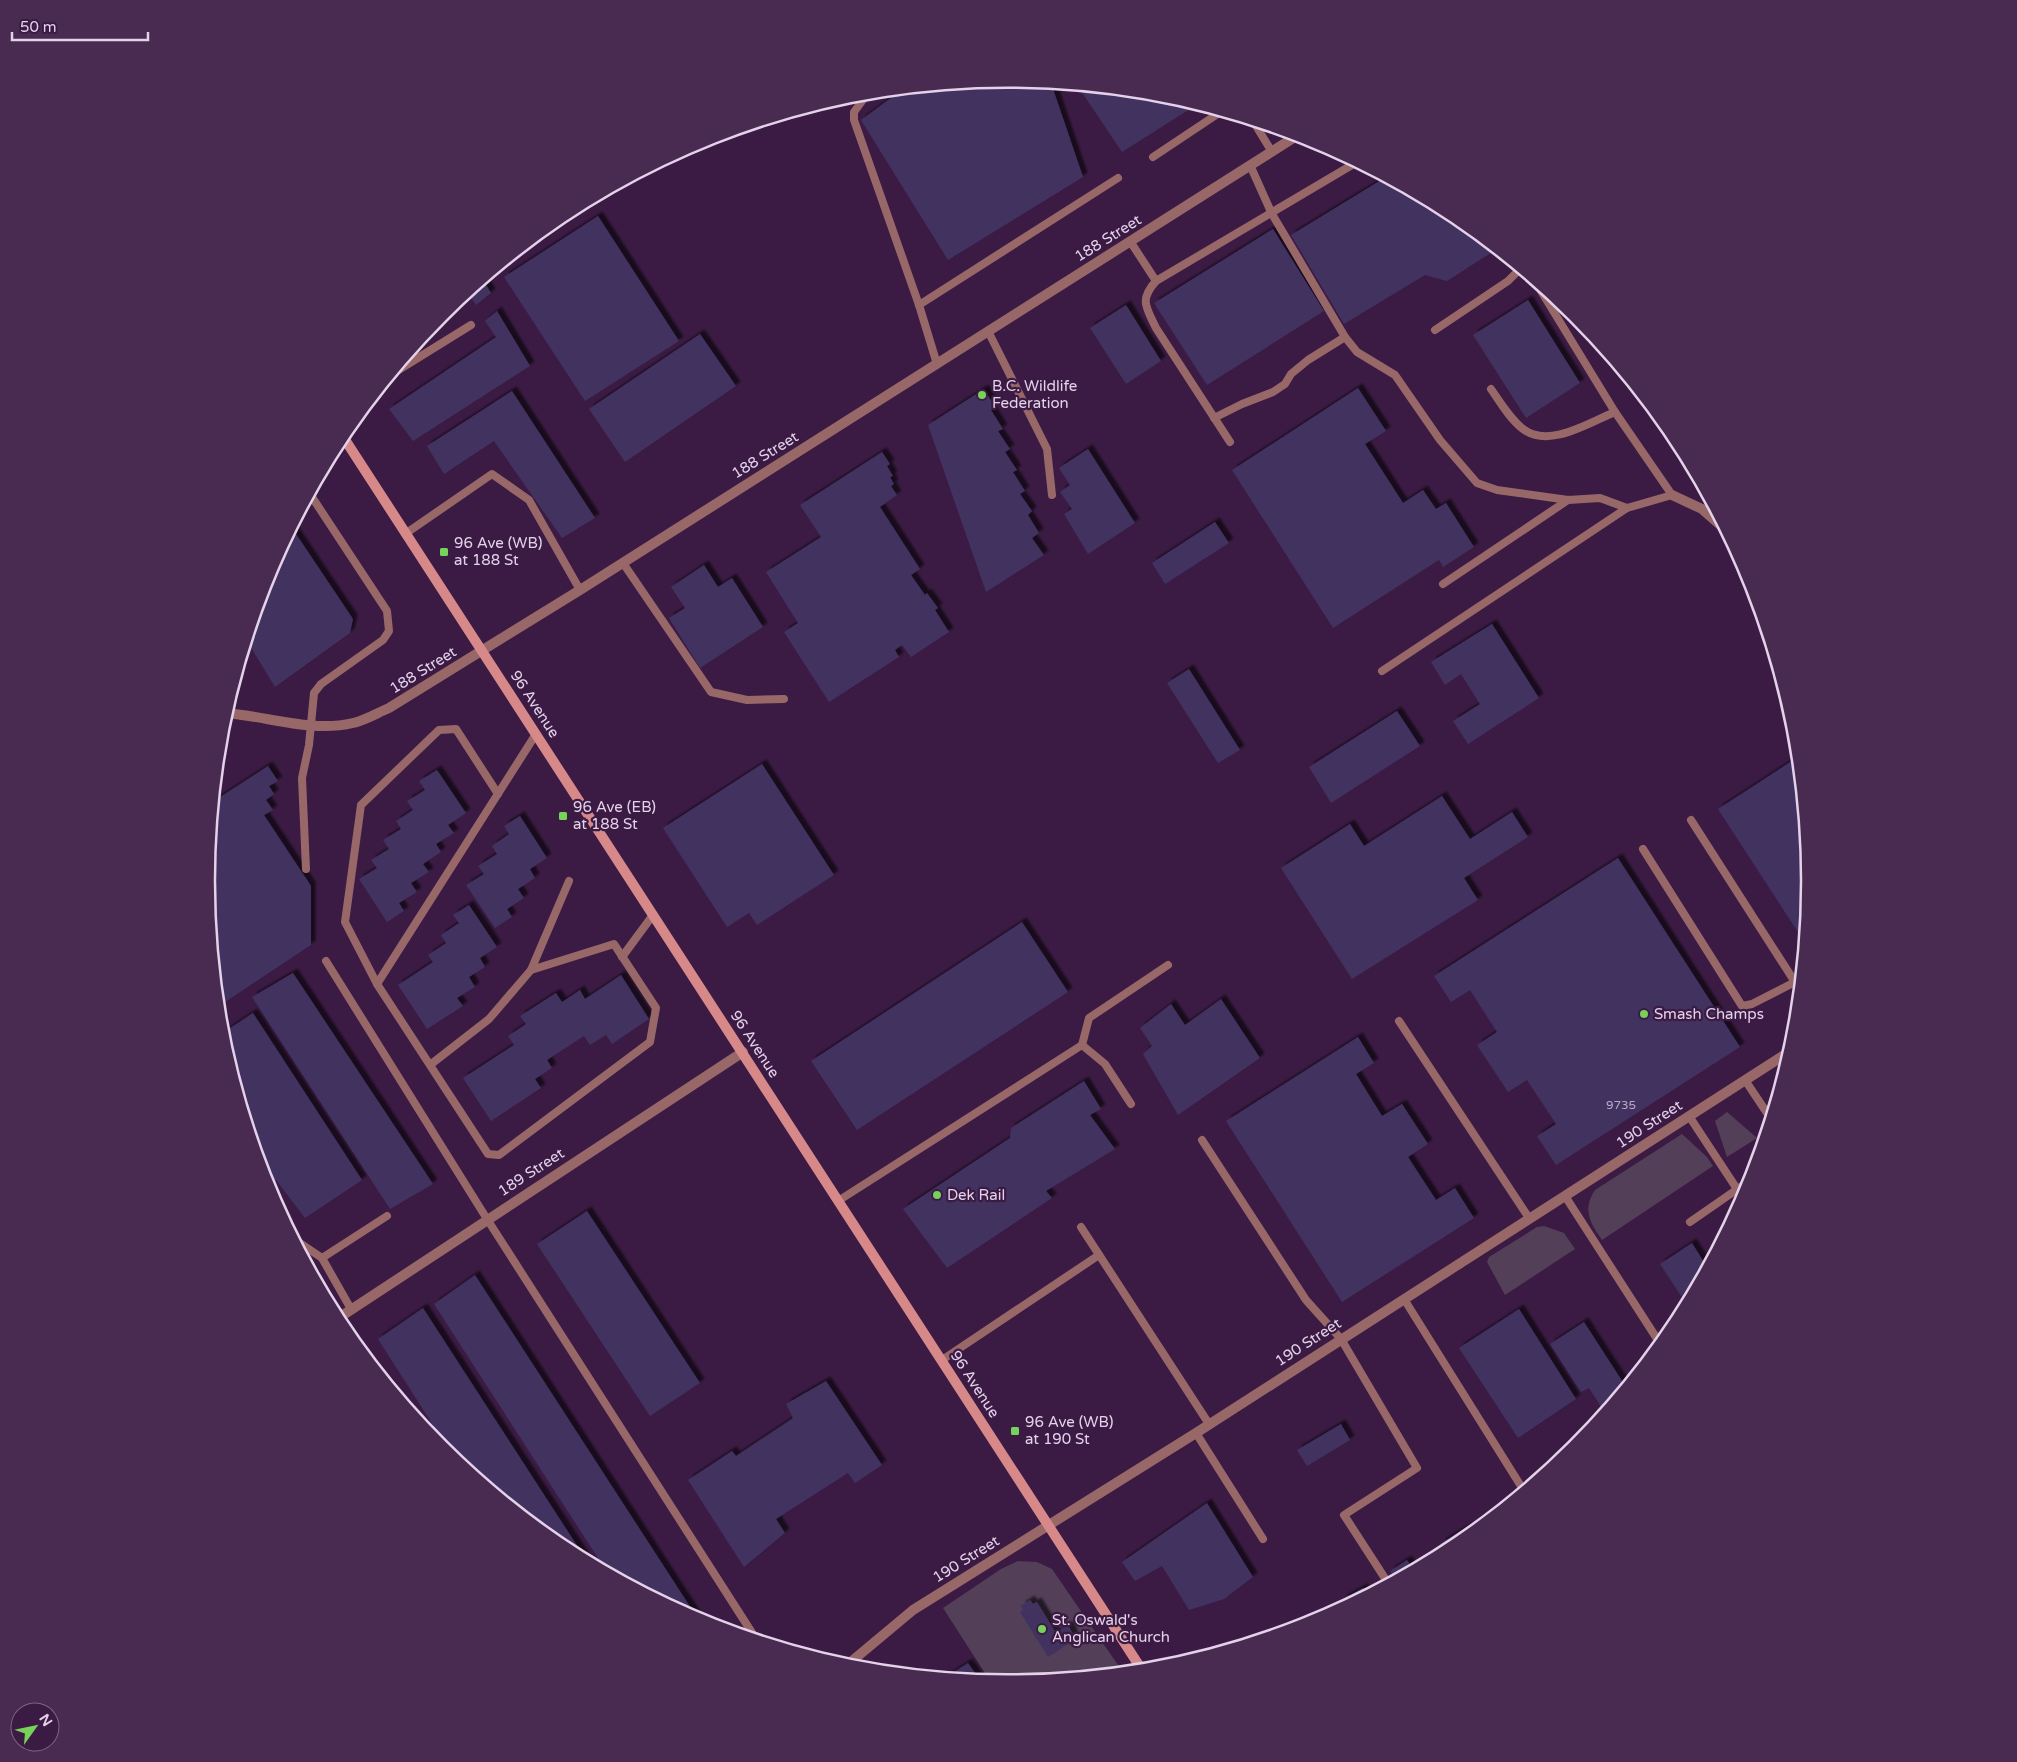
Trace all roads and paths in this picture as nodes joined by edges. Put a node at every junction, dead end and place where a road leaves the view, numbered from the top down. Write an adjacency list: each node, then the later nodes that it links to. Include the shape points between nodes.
1 (862, 102): 15 (lane, via 854,112 854,120)
2 (1215, 115): 6 (lane)
3 (1257, 128): 5 (lane)
4 (1290, 140): 5 (street, 188 Street)
5 (1272, 152): 7 (street, 188 Street)
6 (1153, 156)
7 (1250, 165): 10 (lane); 11 (street, 188 Street)
8 (1351, 166): 10 (lane)
9 (1118, 178): 15 (lane)
10 (1272, 214): 13 (lane); 19 (lane)
11 (1130, 241): 13 (lane); 18 (street, 188 Street)
12 (1517, 272): 17 (lane)
13 (1156, 281): 24 (lane, via 1147,292 1147,310)
14 (1543, 295): 23 (lane)
15 (919, 305): 20 (lane)
16 (471, 325): 21 (lane)
17 (1435, 330)
18 (988, 331): 20 (street, 188 Street); 27 (lane, via 1047,449)
19 (1345, 337): 24 (lane, via 1308,360 1291,374 1286,384); 30 (lane, via 1358,352 1396,375 1440,440 1477,483 1497,490)
20 (937, 364): 34 (street, 188 Street)
21 (406, 365)
22 (1491, 389): 23 (lane, via 1522,428 1532,434 1560,435)
23 (1615, 412): 28 (lane)
24 (1214, 418): 25 (lane)
25 (1230, 442)
26 (347, 443): 33 (main road, 96 Avenue)
27 (1052, 495)
28 (1672, 495): 31 (lane); 32 (street, via 1702,509)
29 (313, 499): 41 (lane, via 387,611 389,631 383,640 321,684 314,693)
30 (1568, 500): 31 (lane, via 1600,498); 35 (lane)
31 (1627, 508): 38 (lane)
32 (1715, 520)
33 (405, 534): 36 (lane, via 492,474 529,500); 37 (main road, 96 Avenue)
34 (623, 562): 36 (street, 188 Street); 39 (lane, via 711,692 747,700)
35 (1443, 584)
36 (580, 590): 37 (street, 188 Street)
37 (483, 651): 41 (street, 188 Street, via 370,717 348,724); 42 (main road, 96 Avenue)
38 (1382, 671)
39 (784, 699)
40 (233, 714): 41 (street, 188 Street)
41 (310, 724): 46 (lane, via 302,778)
42 (536, 734): 43 (lane); 48 (main road, 96 Avenue)
43 (498, 794): 54 (lane); 54 (lane, via 456,729 439,730 361,805 345,922)
44 (1690, 820): 53 (lane)
45 (1643, 849): 53 (lane, via 1742,1006)
46 (306, 869)
47 (570, 881): 52 (lane)
48 (653, 915): 49 (lane); 57 (main road, 96 Avenue)
49 (622, 957): 52 (lane, via 614,944); 59 (lane, via 656,1008 650,1042 499,1155 488,1154)
50 (326, 961): 71 (lane)
51 (1168, 965): 56 (lane, via 1089,1018)
52 (531, 970): 59 (lane, via 489,1018)
53 (1795, 982)
54 (377, 984): 59 (lane)
55 (1399, 1021): 70 (lane)
56 (1082, 1045): 61 (lane, via 1105,1064); 68 (lane)
57 (743, 1052): 68 (main road, 96 Avenue); 71 (street, 189 Street)
58 (1782, 1056): 60 (street, 190 Street)
59 (430, 1065)
60 (1745, 1080): 62 (lane); 63 (street, 190 Street)
61 (1131, 1104)
62 (1767, 1114)
63 (1690, 1116): 66 (lane); 67 (street, 190 Street)
64 (1202, 1140): 81 (lane, via 1306,1300)
65 (1742, 1186): 66 (lane)
66 (1737, 1189): 72 (lane)
67 (1565, 1196): 70 (street, 190 Street); 80 (lane)
68 (838, 1201): 82 (main road, 96 Avenue)
69 (387, 1216): 76 (lane)
70 (1529, 1218): 77 (street, 190 Street)
71 (487, 1219): 78 (street, 189 Street); 89 (lane)
72 (1690, 1222)
73 (1081, 1227): 75 (lane)
74 (304, 1246): 76 (lane)
75 (1099, 1255): 82 (lane); 83 (lane)
76 (322, 1258): 78 (lane)
77 (1404, 1299): 81 (street, 190 Street); 85 (lane)
78 (351, 1309): 79 (street, 189 Street)
79 (344, 1314)
80 (1657, 1338)
81 (1341, 1339): 83 (street, 190 Street); 88 (lane, via 1417,1468 1344,1515)
82 (942, 1360): 86 (main road, 96 Avenue)
83 (1209, 1424): 84 (street, 190 Street)
84 (1196, 1432): 86 (street, 190 Street); 87 (lane)
85 (1521, 1487)
86 (1050, 1525): 90 (street, 190 Street, via 913,1610); 91 (main road, 96 Avenue)
87 (1263, 1540)
88 (1385, 1579)
89 (751, 1631)
90 (854, 1659)
91 (1138, 1663)

